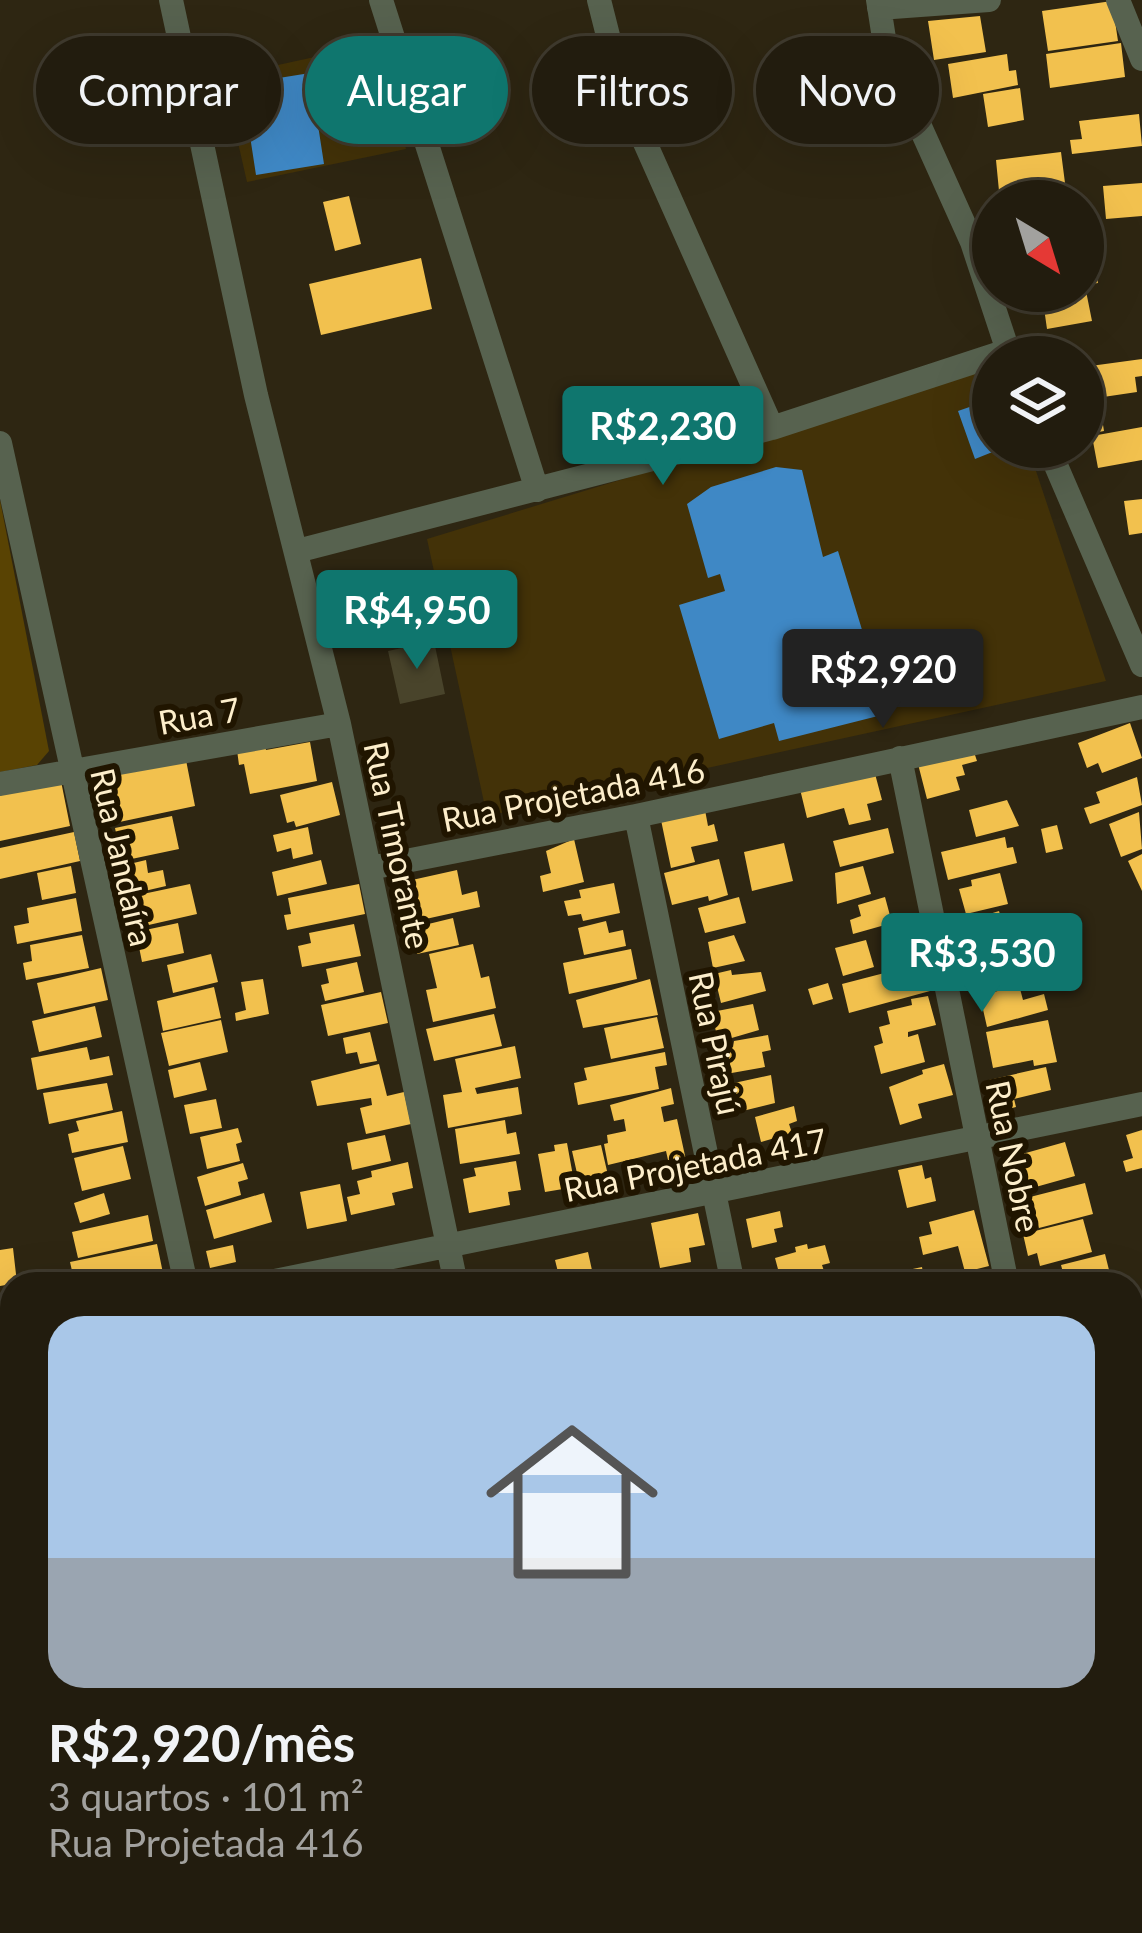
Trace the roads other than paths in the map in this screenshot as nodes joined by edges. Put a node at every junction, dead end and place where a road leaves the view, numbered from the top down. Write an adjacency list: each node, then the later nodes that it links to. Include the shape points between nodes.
1 (171, 0): 14 (street, Rua Timorante)
2 (381, 0): 13 (street)
3 (599, 0): 10 (street, via 622,91)
4 (989, 0): 6 (street)
5 (1118, 0): 7 (street)
6 (879, 4): 8 (street, via 886,52 972,242)
7 (1142, 59)
8 (1002, 336)
9 (972, 365): 10 (street)
10 (772, 428): 13 (street)
11 (1, 453): 19 (street, Rua Jandaíra)
12 (1057, 468): 15 (street)
13 (537, 490): 14 (street)
14 (297, 551): 17 (street, Rua Timorante)
15 (1142, 665)
16 (1142, 707): 18 (street, Rua Projetada 416)
17 (339, 724): 19 (street, Rua 7); 22 (street, Rua Timorante)
18 (900, 758): 21 (street, Rua Projetada 416); 24 (street, Rua Nobre)
19 (70, 771): 20 (street, Rua 7); 27 (street, Rua Jandaíra)
20 (0, 784)
21 (636, 816): 22 (street, Rua Projetada 416); 25 (street, Rua Pirajú)
22 (370, 868): 26 (street, Rua Timorante)
23 (1142, 1104): 24 (street, Rua Projetada 417)
24 (976, 1140): 25 (street, Rua Projetada 417); 31 (street, Rua Nobre)
25 (714, 1193): 26 (street, Rua Projetada 417); 30 (street, Rua Pirajú)
26 (448, 1248): 28 (street, Rua Projetada 417); 29 (street, Rua Timorante)
27 (183, 1272)
28 (323, 1272)
29 (453, 1272)
30 (730, 1272)
31 (1004, 1272)

